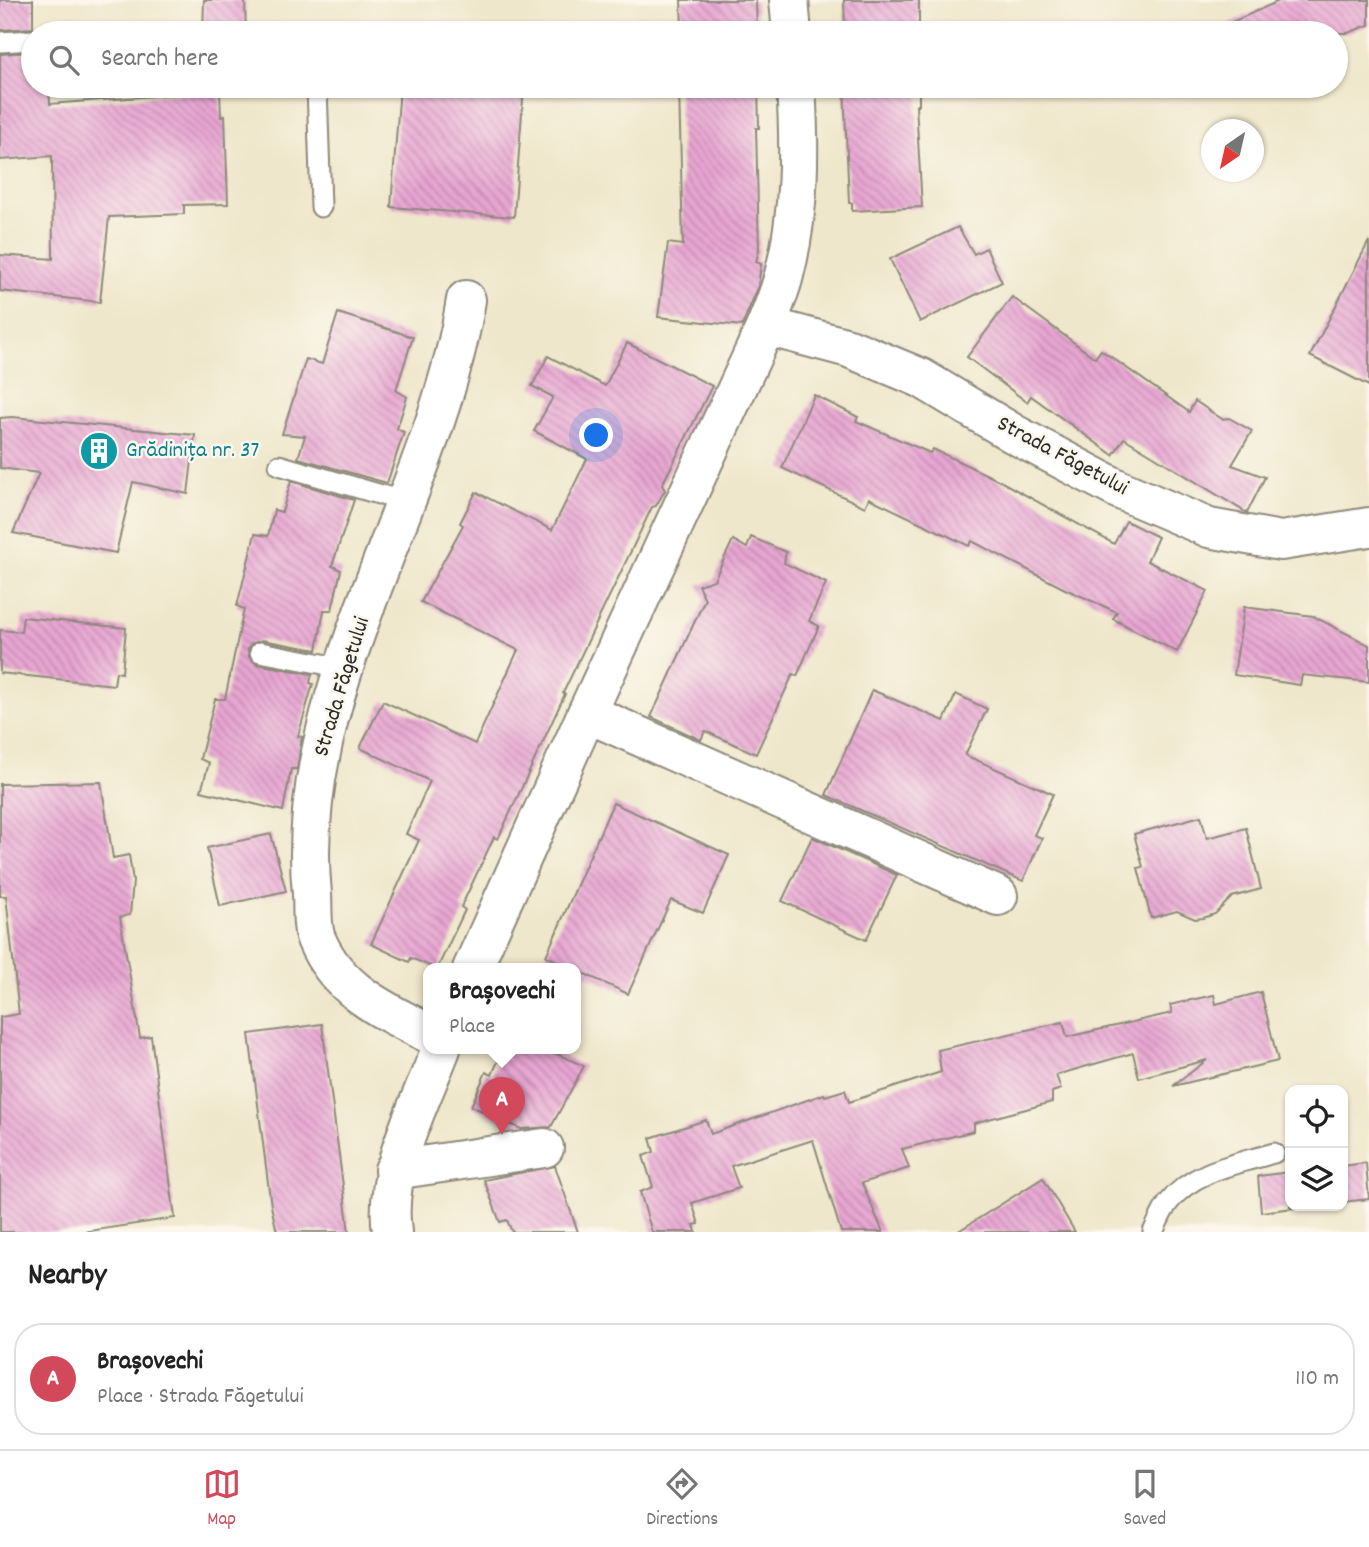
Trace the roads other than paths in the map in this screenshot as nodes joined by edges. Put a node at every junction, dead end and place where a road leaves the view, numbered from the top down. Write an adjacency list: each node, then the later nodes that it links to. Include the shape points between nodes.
1 (789, 0): 2 (street)
2 (791, 21)
3 (21, 41): 4 (lane)
4 (0, 42)
5 (317, 98): 7 (lane)
6 (797, 98): 9 (street, via 797,204 784,276)
7 (321, 207)
8 (466, 300): 11 (street, Strada Făgetului, via 460,341)
9 (766, 326): 12 (street, Strada Făgetului, via 849,348 921,378 1118,489 1209,528 1280,541); 15 (street)
10 (279, 465): 11 (lane)
11 (406, 502): 14 (street, Strada Făgetului)
12 (1369, 527)
13 (260, 652): 14 (lane)
14 (344, 668): 18 (street, Strada Făgetului, via 320,760 311,830 316,940 344,982 379,1008)
15 (587, 713): 16 (street); 17 (street)
16 (998, 896)
17 (475, 963)
18 (423, 1030)
19 (439, 1054): 22 (street)
20 (544, 1148): 22 (street)
21 (1274, 1153): 24 (lane, via 1188,1183 1168,1203)
22 (394, 1170): 23 (street, via 389,1215)
23 (392, 1232)
24 (1153, 1232)

